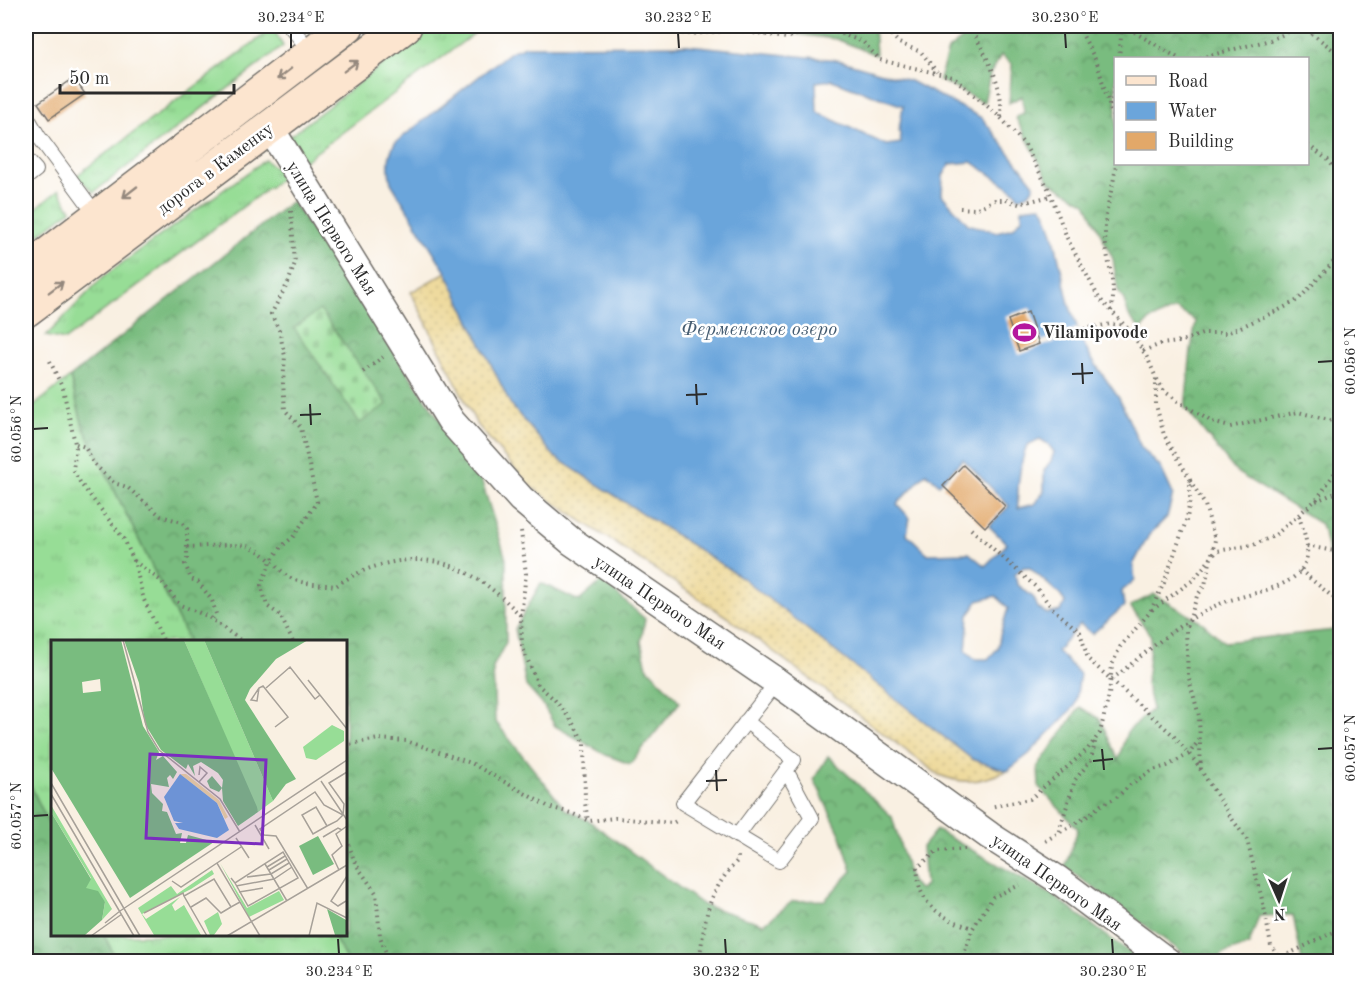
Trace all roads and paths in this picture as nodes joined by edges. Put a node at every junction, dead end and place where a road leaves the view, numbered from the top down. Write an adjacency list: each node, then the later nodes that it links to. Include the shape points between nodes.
1 (290, 26): 10 (lane)
2 (348, 26): 10 (main road, дорога в Каменку)
3 (405, 26): 21 (main road, дорога в Каменку, one-way to 3)
4 (635, 26): 15 (path, via 691,34 735,30 786,38 817,29 832,30 863,42 880,60)
5 (883, 26): 15 (path, via 899,43 921,52)
6 (970, 26): 19 (path, via 999,85)
7 (1078, 26): 17 (path, via 1097,63)
8 (1123, 26): 12 (path); 13 (path)
9 (1303, 26): 11 (path); 14 (path, via 1270,40)
10 (312, 53): 30 (main road, дорога в Каменку, one-way to 30)
11 (1341, 55)
12 (1119, 57)
13 (1176, 57)
14 (1204, 57)
15 (938, 73): 19 (path, via 953,77)
16 (1114, 90): 17 (path)
17 (1111, 110): 20 (path)
18 (26, 115): 30 (lane)
19 (1001, 118): 27 (path, via 1024,145)
20 (1114, 121)
21 (270, 128): 33 (main road, дорога в Каменку, one-way to 21); 45 (street, улица Первого Мая, via 451,421)
22 (1309, 147): 25 (path)
23 (26, 159): 26 (lane, via 36,170)
24 (1116, 165): 34 (path, via 1105,232 1113,280)
25 (1341, 175)
26 (26, 178)
27 (1051, 196): 29 (path, via 1018,204 995,200 975,209); 34 (path, via 1067,238 1099,298)
28 (291, 208): 54 (path, via 295,263 271,314 285,356 285,410 301,428 316,501 293,537)
29 (960, 208)
30 (98, 217): 32 (main road, дорога в Каменку)
31 (1341, 255): 37 (path, via 1298,300 1280,310 1227,333 1205,333)
32 (26, 271)
33 (26, 310)
34 (1111, 312): 35 (path)
35 (1125, 326): 36 (path, via 1111,324); 37 (path)
36 (1078, 330)
37 (1143, 351): 39 (path)
38 (50, 361): 41 (path, via 63,388)
39 (1156, 378): 40 (path, via 1164,391 1179,402 1212,422 1230,427 1298,412); 43 (path, via 1156,405 1164,435)
40 (1341, 423)
41 (75, 444): 50 (path, via 85,447 93,463 114,483 127,487 161,516 182,522 187,529); 53 (path, via 73,469)
42 (1341, 465): 46 (path)
43 (1190, 479): 52 (path, via 1212,525); 57 (path, via 1186,518)
44 (1341, 491): 46 (path)
45 (521, 499): 58 (path, via 526,574); 65 (street, улица Первого Мая, via 571,541)
46 (1313, 503): 47 (path)
47 (1299, 516): 49 (path); 52 (path, via 1274,536 1217,551)
48 (971, 529): 64 (path, via 1080,632 1088,658)
49 (1307, 546): 51 (path); 55 (path, via 1305,564)
50 (187, 547): 54 (path, via 252,547); 59 (path, via 185,564 189,575 215,606)
51 (1341, 552)
52 (1213, 556): 57 (path, via 1193,580); 60 (path, via 1205,585)
53 (134, 561): 59 (path, via 161,580 180,605); 61 (path, via 144,600)
54 (271, 561): 58 (path, via 288,577 336,586 375,565 409,560 437,562 463,570); 63 (path, via 261,585 267,606 280,615)
55 (1300, 570): 56 (path); 60 (path, via 1295,578 1281,585 1221,603)
56 (1341, 603)
57 (1150, 612): 64 (path, via 1120,647)
58 (522, 616): 75 (path, via 522,646 538,686 559,706 584,742)
59 (212, 619): 62 (path)
60 (1188, 620): 64 (path); 68 (path, via 1188,675 1199,716)
61 (163, 640)
62 (240, 640)
63 (292, 640)
64 (1111, 680): 67 (path, via 1100,733); 70 (path)
65 (777, 682): 66 (lane); 74 (street, улица Первого Мая)
66 (746, 721): 71 (lane, via 794,760); 73 (lane, via 683,803)
67 (1095, 739): 74 (path, via 1030,799); 76 (path, via 1091,760 1075,780)
68 (1199, 740): 70 (path); 72 (path)
69 (346, 745): 75 (path, via 380,739 407,741 441,751 501,778 549,807)
70 (1189, 753): 72 (path); 76 (path, via 1153,770 1116,798)
71 (786, 770): 78 (lane); 78 (lane, via 812,818 779,861)
72 (1202, 772): 84 (path, via 1247,840 1271,945)
73 (694, 810): 75 (path, via 673,823 615,818); 78 (lane)
74 (954, 810): 79 (street, улица Первого Мая)
75 (589, 821)
76 (1058, 832): 80 (path)
77 (346, 836): 85 (path, via 355,863 376,892 380,936)
78 (737, 836): 86 (path, via 738,860 720,882 704,916)
79 (990, 836): 80 (street, улица Первого Мая); 82 (path, via 970,849 938,852 917,868 921,890 929,904 951,922)
80 (1022, 857): 81 (street, улица Первого Мая)
81 (1057, 879): 82 (path, via 1020,885 993,897); 88 (street, улица Первого Мая)
82 (973, 928): 87 (path, via 964,954)
83 (1341, 929): 84 (path)
84 (1282, 959): 89 (path)
85 (393, 962)
86 (699, 962)
87 (966, 962)
88 (1168, 962)
89 (1272, 962)

